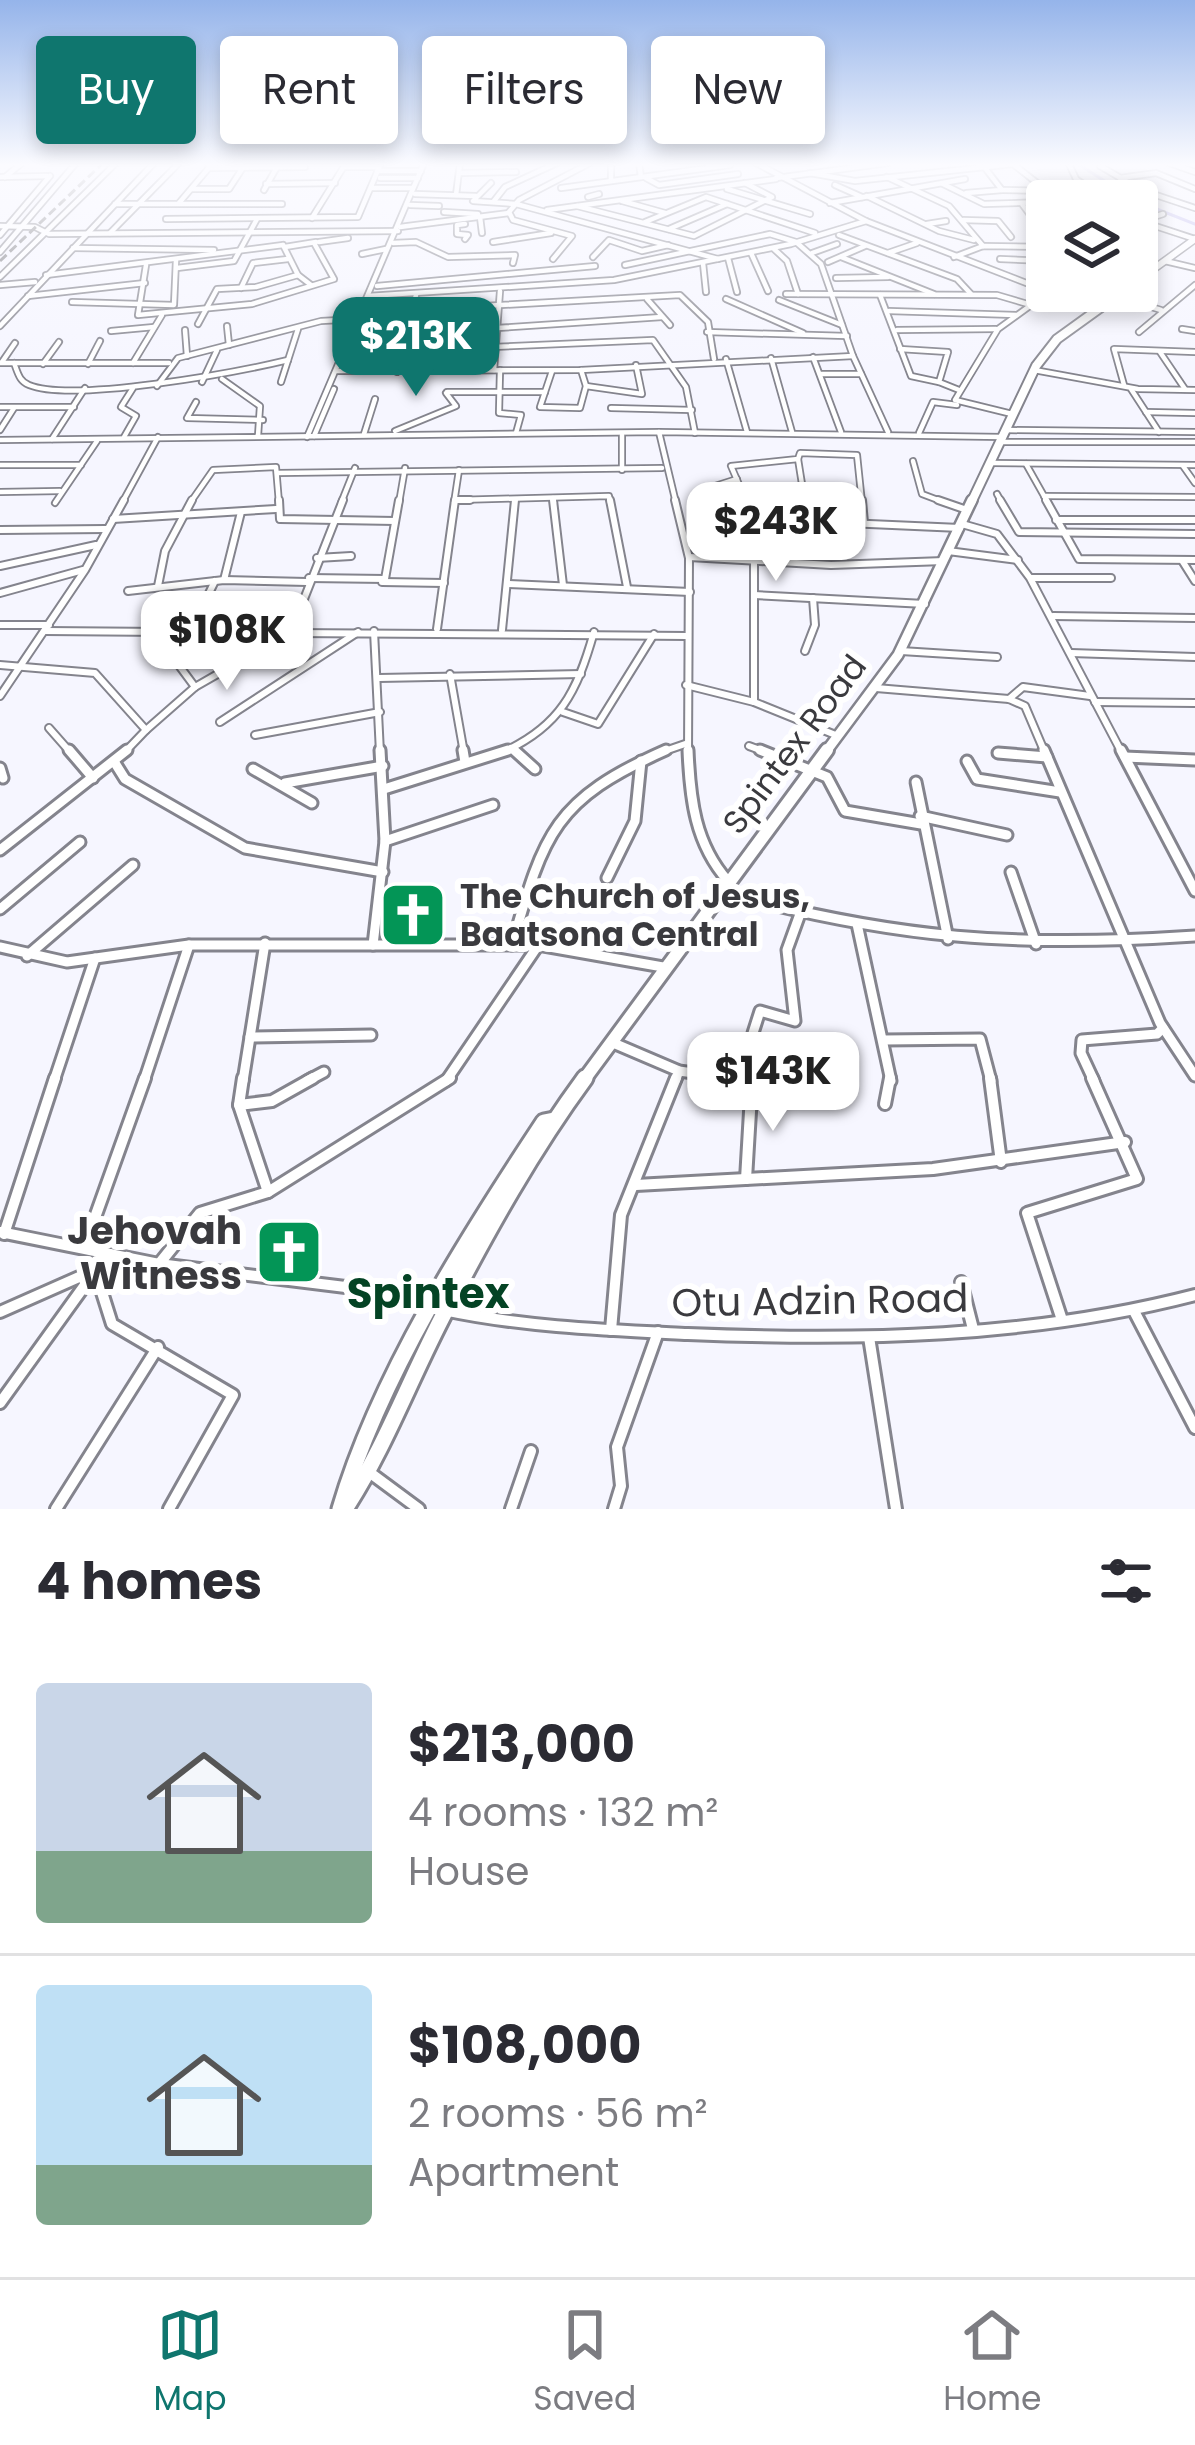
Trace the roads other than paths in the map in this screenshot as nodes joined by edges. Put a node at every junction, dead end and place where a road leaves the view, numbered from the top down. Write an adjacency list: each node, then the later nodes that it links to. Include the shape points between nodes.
1 (42, 233): 72 (street)
2 (82, 233): 38 (street); 76 (street)
3 (174, 233): 19 (street)
4 (356, 233): 18 (street)
5 (370, 233): 27 (street)
6 (396, 233): 41 (street)
7 (397, 233): 30 (street)
8 (457, 233): 23 (street)
9 (547, 233): 28 (street)
10 (562, 233): 54 (street, via 572,236)
11 (626, 233): 32 (street)
12 (815, 233): 29 (street)
13 (895, 233): 31 (street)
14 (954, 233): 25 (street)
15 (972, 233): 25 (street)
16 (1008, 233): 22 (street)
17 (334, 234): 18 (street); 20 (street); 27 (street)
18 (346, 234)
19 (247, 235): 20 (street); 40 (street)
20 (291, 235): 34 (street)
21 (839, 235): 35 (street)
22 (1011, 237)
23 (465, 239)
24 (1195, 239): 59 (main road)
25 (976, 240): 36 (street)
26 (212, 241): 42 (street)
27 (317, 242): 34 (street); 81 (street, via 334,279)
28 (493, 242)
29 (796, 242): 39 (street); 43 (street, via 770,234); 47 (street)
30 (393, 243): 60 (street, via 416,242 448,257 515,256); 82 (street)
31 (917, 243): 48 (street); 51 (street)
32 (669, 244): 43 (street); 49 (street, via 642,250 609,240)
33 (837, 244): 47 (street)
34 (284, 246): 40 (street); 53 (street)
35 (866, 246): 48 (street); 50 (street)
36 (983, 246): 37 (street); 51 (street)
37 (1026, 247)
38 (71, 248): 42 (street); 70 (street)
39 (773, 248): 45 (street); 90 (street, via 787,261)
40 (240, 249): 44 (street); 63 (street, via 232,261)
41 (387, 249): 46 (street); 94 (street)
42 (208, 250): 44 (street)
43 (695, 250): 56 (street); 64 (street)
44 (232, 251): 63 (street)
45 (751, 253): 52 (street); 85 (street)
46 (362, 254)
47 (810, 254): 91 (street)
48 (887, 254): 97 (street, via 957,280)
49 (593, 257)
50 (841, 257): 61 (street); 74 (street)
51 (954, 257): 75 (street)
52 (728, 258): 56 (street); 87 (street)
53 (288, 259): 71 (street); 83 (street, via 254,263)
54 (553, 259)
55 (1000, 259): 57 (street)
56 (720, 260): 62 (street)
57 (1016, 260): 58 (street); 75 (street)
58 (1026, 261)
59 (1165, 261): 67 (main road); 68 (street)
60 (513, 262)
61 (827, 262)
62 (703, 263): 69 (street); 86 (street)
63 (176, 264): 65 (street); 103 (street, via 174,305)
64 (625, 265)
65 (146, 266): 70 (street); 77 (street)
66 (595, 266): 82 (street)
67 (1158, 266)
68 (1195, 268)
69 (652, 274): 84 (street); 88 (street)
70 (46, 275): 93 (street)
71 (298, 275): 81 (street); 83 (street)
72 (0, 277)
73 (836, 278): 74 (street)
74 (896, 278): 96 (street)
75 (1019, 281): 78 (street)
76 (35, 282): 79 (street); 118 (street)
77 (146, 283): 93 (street); 103 (street)
78 (1026, 283)
79 (0, 285)
80 (1195, 285): 110 (street)
81 (313, 286): 106 (street)
82 (376, 286): 94 (street)
83 (241, 287): 106 (street, via 212,291)
84 (500, 291): 92 (street); 104 (street)
85 (768, 291)
86 (706, 292)
87 (736, 292)
88 (672, 294): 98 (street); 132 (street, via 706,319)
89 (786, 294): 90 (street)
90 (798, 294): 91 (street)
91 (833, 294): 95 (street); 121 (street)
92 (416, 295): 94 (street); 109 (street)
93 (28, 296): 118 (street)
94 (370, 296): 117 (street); 167 (street)
95 (880, 296): 96 (street); 112 (street)
96 (939, 296): 97 (street)
97 (972, 296): 102 (street)
98 (646, 298): 104 (street); 115 (street)
99 (726, 299): 134 (street)
100 (779, 300): 121 (street)
101 (72, 302): 103 (street)
102 (1026, 303)
103 (141, 305): 114 (street, via 138,315)
104 (499, 307): 105 (street); 124 (street)
105 (455, 308): 109 (street); 142 (street)
106 (206, 309): 114 (street); 119 (street)
107 (1026, 309): 116 (street)
108 (1158, 309): 110 (street)
109 (412, 310): 145 (street)
110 (1161, 310): 133 (street)
111 (305, 311): 123 (street)
112 (889, 311): 116 (street); 129 (street)
113 (1094, 312): 165 (main road, Spintex Road, via 1057,339)
114 (163, 314): 125 (street)
115 (662, 316): 120 (street); 124 (street)
116 (1017, 316): 126 (street)
117 (359, 319): 123 (street); 167 (street)
118 (0, 322)
119 (198, 325)
120 (670, 325)
121 (843, 325): 135 (street)
122 (227, 326): 139 (street)
123 (302, 326): 139 (street); 153 (street)
124 (497, 328): 140 (street)
125 (154, 329): 130 (street); 160 (street)
126 (998, 329): 129 (street); 180 (street)
127 (1182, 329): 131 (street)
128 (185, 330): 147 (street)
129 (897, 330): 143 (street)
130 (111, 331)
131 (1195, 331)
132 (707, 332): 134 (street); 151 (street)
133 (1139, 332)
134 (810, 336): 135 (street)
135 (847, 336): 148 (street)
136 (100, 341): 159 (street)
137 (59, 342): 158 (street)
138 (15, 343): 155 (street)
139 (229, 346): 141 (street)
140 (496, 348): 142 (street); 154 (street, via 653,340); 163 (street)
141 (218, 349): 147 (street); 172 (street)
142 (449, 349): 145 (street)
143 (900, 350): 174 (street, via 914,378); 174 (street, via 948,352)
144 (1159, 350): 146 (street); 179 (street, via 1114,349); 181 (street)
145 (401, 351): 168 (street)
146 (1195, 352)
147 (187, 356): 157 (street)
148 (853, 356): 149 (street); 170 (street)
149 (813, 357): 150 (street); 169 (street)
150 (771, 358): 152 (street); 205 (street)
151 (714, 359): 152 (street); 154 (street)
152 (726, 359): 198 (street)
153 (288, 360): 171 (street); 173 (street)
154 (669, 362): 161 (street); 192 (street)
155 (0, 363): 156 (street)
156 (14, 363): 158 (street); 177 (street, via 29,386)
157 (169, 363): 160 (street); 175 (street)
158 (43, 364): 159 (street)
159 (88, 364): 160 (street)
160 (132, 364)
161 (636, 365): 164 (street); 176 (street, via 642,394)
162 (464, 370): 163 (street); 168 (street); 182 (street)
163 (497, 370): 166 (street); 183 (street)
164 (581, 370): 166 (street); 176 (street)
165 (1034, 370): 179 (street); 195 (main road, Spintex Road)
166 (552, 371): 184 (street)
167 (339, 372): 168 (street); 212 (street)
168 (397, 372)
169 (820, 374): 170 (street); 206 (street)
170 (862, 374): 199 (street)
171 (220, 379): 172 (street); 196 (street, via 260,406)
172 (202, 382): 175 (street)
173 (281, 382)
174 (939, 382): 180 (street)
175 (157, 386): 178 (street)
176 (586, 386): 184 (street, via 577,410 541,408)
177 (86, 387): 178 (street); 190 (street)
178 (134, 387): 213 (street, via 122,406 136,416)
179 (1128, 387): 181 (street); 193 (street)
180 (959, 390): 187 (street)
181 (1191, 390)
182 (462, 392): 183 (street); 209 (street, via 446,393 455,406)
183 (499, 392): 184 (street); 202 (street, via 500,415 521,416)
184 (545, 392)
185 (375, 399): 208 (street)
186 (196, 402): 196 (street, via 188,418)
187 (957, 405): 195 (street); 207 (street, via 933,402)
188 (0, 406): 189 (street)
189 (15, 407): 190 (street); 197 (street)
190 (74, 407): 216 (street)
191 (611, 408): 192 (street)
192 (692, 410): 204 (street)
193 (1147, 412): 194 (street); 200 (street)
194 (1195, 413)
195 (1012, 414): 214 (main road, Spintex Road)
196 (263, 420): 211 (street)
197 (0, 430)
198 (747, 432): 204 (street); 205 (street)
199 (889, 432): 206 (street); 207 (street)
200 (1159, 432): 201 (street); 214 (street); 218 (street)
201 (1195, 432)
202 (516, 433): 203 (street); 209 (street)
203 (660, 433): 204 (street); 210 (street); 231 (street)
204 (695, 433): 206 (street)
205 (793, 433): 206 (street)
206 (836, 433): 214 (street); 221 (street)
207 (919, 433): 214 (street)
208 (364, 434): 209 (street); 212 (street)
209 (390, 434)
210 (622, 435): 212 (street); 234 (street)
211 (258, 436): 212 (street); 215 (street)
212 (311, 436): 215 (street)
213 (124, 437): 215 (street); 216 (street)
214 (1004, 437): 218 (street); 224 (main road, Spintex Road)
215 (157, 438): 217 (street); 253 (street)
216 (52, 439): 220 (street)
217 (97, 442): 220 (street); 227 (street)
218 (1166, 442): 219 (street)
219 (1195, 442)
220 (1, 443)
221 (836, 454): 222 (street); 259 (street, via 859,456)
222 (798, 459): 236 (street, via 732,464); 254 (street)
223 (913, 461): 249 (street, via 922,494)
224 (992, 463): 225 (street); 249 (main road, Spintex Road)
225 (1026, 464): 228 (street); 242 (street)
226 (0, 465): 227 (street)
227 (80, 465): 239 (street)
228 (1182, 465): 229 (street); 237 (street)
229 (1195, 465)
230 (405, 468): 232 (street); 233 (street); 258 (street)
231 (662, 468): 234 (street); 268 (street)
232 (355, 469): 235 (street); 257 (street)
233 (459, 470): 234 (street); 246 (street)
234 (622, 470)
235 (277, 473): 248 (street); 251 (street, via 274,465 208,472)
236 (737, 479): 238 (street); 252 (street)
237 (1195, 483)
238 (715, 486)
239 (62, 491): 240 (street); 247 (street)
240 (0, 493)
241 (997, 494): 263 (street, via 1016,531)
242 (1044, 496): 243 (street); 255 (street)
243 (1195, 497)
244 (553, 498): 245 (street); 284 (street); 286 (street, via 611,498)
245 (514, 499): 246 (street); 283 (street)
246 (456, 500): 282 (street)
247 (55, 502)
248 (276, 509): 250 (street); 257 (street, via 284,520)
249 (969, 510): 260 (main road, Spintex Road)
250 (241, 511): 251 (street); 279 (street)
251 (184, 515): 253 (street); 285 (street)
252 (754, 518): 254 (street); 273 (street)
253 (112, 519): 261 (street)
254 (808, 520): 259 (street)
255 (1056, 520): 256 (street); 263 (street)
256 (1195, 520)
257 (335, 521): 258 (street); 269 (street)
258 (395, 521): 281 (street)
259 (864, 523): 260 (street)
260 (961, 526): 267 (main road, Spintex Road); 270 (street, via 997,534)
261 (107, 529): 262 (street); 265 (street)
262 (0, 530)
263 (1063, 533): 264 (street); 271 (street, via 1079,559)
264 (1195, 534)
265 (98, 545): 274 (street); 275 (street)
266 (351, 556): 269 (street)
267 (946, 556): 270 (street); 273 (street); 292 (main road, Spintex Road)
268 (689, 557): 273 (street); 288 (street)
269 (317, 559): 278 (street)
270 (1018, 560): 276 (street)
271 (1183, 560): 272 (street); 280 (street)
272 (1195, 560)
273 (754, 562): 290 (street)
274 (0, 566)
275 (85, 570): 289 (street); 296 (street)
276 (1030, 578): 277 (street); 293 (street)
277 (1111, 578)
278 (308, 580): 279 (street); 281 (street); 303 (street)
279 (220, 581): 285 (street); 302 (street)
280 (1195, 581)
281 (382, 582): 282 (street)
282 (444, 583): 297 (street)
283 (509, 584): 284 (street); 298 (street)
284 (563, 585): 286 (street)
285 (158, 586): 287 (street)
286 (627, 587): 288 (street)
287 (128, 591)
288 (690, 592): 306 (street)
289 (0, 593)
290 (754, 595): 291 (street); 323 (street)
291 (814, 598): 292 (street); 307 (street)
292 (925, 604): 308 (main road, Spintex Road)
293 (1052, 616): 294 (street); 309 (street)
294 (1195, 618)
295 (0, 625): 296 (street)
296 (47, 628): 301 (street); 313 (street)
297 (437, 629): 298 (street); 300 (street)
298 (502, 630): 304 (street)
299 (359, 631): 300 (street); 303 (street); 327 (street)
300 (374, 631): 316 (street)
301 (154, 632): 302 (street); 318 (street)
302 (190, 632): 303 (street)
303 (291, 632): 318 (street)
304 (594, 632): 305 (street); 315 (street)
305 (654, 634): 306 (street); 326 (street, via 598,724)
306 (687, 636): 317 (street)
307 (805, 651)
308 (901, 651): 310 (street); 319 (main road, Spintex Road)
309 (1071, 653): 311 (street); 322 (street)
310 (998, 656)
311 (1195, 657)
312 (0, 665): 313 (street)
313 (20, 666): 320 (street); 329 (street, via 101,676)
314 (449, 674): 315 (street); 316 (street); 342 (street)
315 (581, 674): 326 (street)
316 (379, 678): 325 (street)
317 (686, 686): 323 (street); 332 (street)
318 (195, 687): 329 (street)
319 (876, 688): 321 (street); 331 (main road, Spintex Road)
320 (0, 696)
321 (1009, 699): 322 (street, via 1023,687); 336 (street, via 1025,706)
322 (1093, 699): 324 (street); 337 (street)
323 (754, 702): 331 (street)
324 (1195, 703)
325 (380, 712): 330 (street); 343 (street)
326 (563, 712): 334 (street)
327 (220, 722)
328 (49, 728): 347 (street)
329 (146, 730): 340 (street)
330 (256, 735)
331 (840, 736): 346 (main road, Spintex Road)
332 (688, 743): 338 (street); 363 (street, via 705,859)
333 (749, 746): 346 (street)
334 (512, 748): 342 (street); 345 (street)
335 (998, 753): 336 (street)
336 (1047, 757): 351 (street)
337 (1124, 757): 339 (street); 364 (street)
338 (641, 760): 362 (street, via 635,821); 376 (street, via 550,832)
339 (1195, 760)
340 (115, 761): 347 (street); 360 (street, via 125,778 245,848)
341 (968, 761): 351 (street, via 977,778)
342 (466, 762): 350 (street)
343 (383, 766): 349 (street); 350 (street)
344 (253, 769): 349 (street)
345 (535, 769)
346 (813, 770): 354 (street, via 833,782 845,811); 363 (main road, Spintex Road)
347 (93, 778): 358 (street)
348 (916, 782): 354 (street)
349 (285, 783): 352 (street)
350 (384, 789): 356 (street)
351 (1061, 792): 371 (street)
352 (312, 803)
353 (494, 805): 356 (street)
354 (920, 820): 355 (street); 370 (street)
355 (1006, 835)
356 (385, 841): 360 (street)
357 (80, 842): 366 (street)
358 (0, 850)
359 (133, 866): 379 (street)
360 (383, 872): 375 (street)
361 (1011, 872): 373 (street)
362 (607, 878)
363 (728, 880): 365 (main road, Spintex Road)
364 (1195, 891)
365 (720, 892): 367 (street); 381 (main road, Spintex Road)
366 (0, 909)
367 (800, 914): 368 (street); 383 (street, via 788,950 795,1021 760,1011)
368 (857, 924): 370 (street); 386 (street)
369 (1195, 936): 371 (street)
370 (948, 939): 373 (street)
371 (1122, 940): 373 (street); 382 (street)
372 (265, 943): 374 (street); 375 (street); 385 (street)
373 (1036, 944)
374 (189, 945): 380 (street); 399 (street)
375 (373, 945): 376 (street)
376 (512, 945): 377 (street)
377 (538, 945): 381 (street); 397 (street, via 450,1079)
378 (0, 947): 379 (street)
379 (26, 956): 380 (street)
380 (95, 958): 398 (street)
381 (663, 968): 387 (main road, Spintex Road)
382 (1162, 1027): 390 (street); 393 (street, via 1157,1034 1082,1040)
383 (752, 1033)
384 (371, 1035): 385 (street)
385 (250, 1037): 392 (street)
386 (884, 1040): 391 (street, via 891,1083); 394 (street, via 980,1039)
387 (610, 1041): 388 (street); 405 (main road, Spintex Road)
388 (679, 1071): 395 (street, via 752,1078); 396 (street)
389 (324, 1072): 392 (street, via 272,1101)
390 (1195, 1076)
391 (885, 1104)
392 (239, 1105): 397 (street)
393 (1125, 1142): 394 (street); 408 (street, via 1138,1179 1027,1214)
394 (1000, 1162): 395 (street)
395 (746, 1179): 396 (street)
396 (636, 1186): 410 (street, via 621,1215)
397 (268, 1192): 401 (street, via 200,1213)
398 (2, 1233): 399 (street, Otu Adzin Road)
399 (84, 1248): 400 (street, Otu Adzin Road)
400 (110, 1253): 401 (street, Otu Adzin Road); 402 (street)
401 (160, 1264): 405 (street, Otu Adzin Road, via 386,1292)
402 (95, 1270): 407 (street); 413 (street, via 106,1318); 414 (street)
403 (961, 1282): 409 (street)
404 (1195, 1295): 406 (street, Otu Adzin Road)
405 (437, 1308): 410 (street, Otu Adzin Road, via 499,1322); 417 (main road, Spintex Road); 420 (main road, Spintex Road, via 349,1476)
406 (1134, 1311): 408 (street, Otu Adzin Road); 415 (street)
407 (0, 1312)
408 (1062, 1320): 409 (street, Otu Adzin Road)
409 (974, 1329): 412 (street, Otu Adzin Road)
410 (611, 1330): 411 (street, Otu Adzin Road)
411 (658, 1332): 412 (street, Otu Adzin Road); 423 (street, via 617,1448)
412 (869, 1337): 424 (street)
413 (158, 1347): 418 (street); 419 (street, via 233,1401)
414 (0, 1403)
415 (1195, 1428)
416 (531, 1451): 422 (street)
417 (369, 1472): 420 (main road, Spintex Road); 421 (street)
418 (56, 1509)
419 (169, 1509)
420 (342, 1509)
421 (419, 1509)
422 (511, 1509)
423 (614, 1509)
424 (896, 1509)

